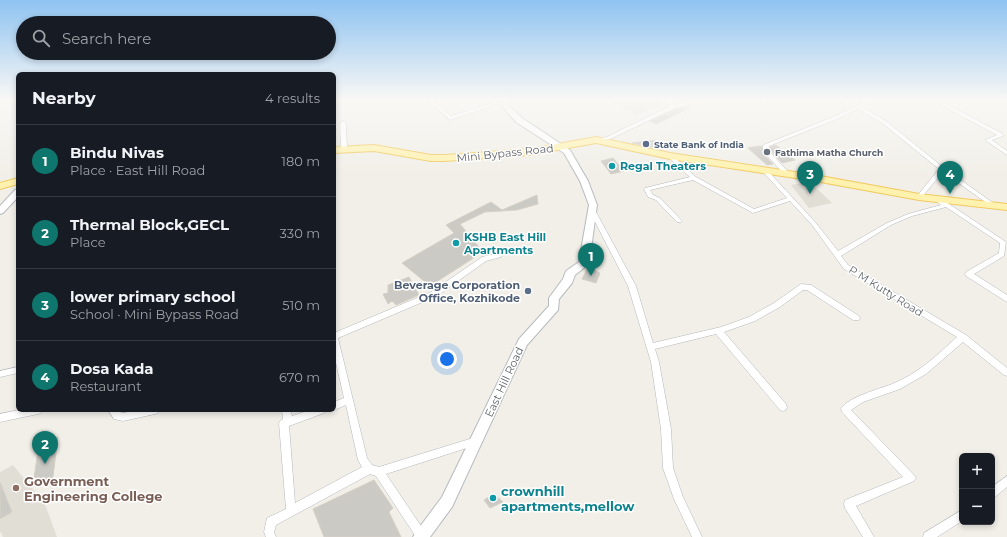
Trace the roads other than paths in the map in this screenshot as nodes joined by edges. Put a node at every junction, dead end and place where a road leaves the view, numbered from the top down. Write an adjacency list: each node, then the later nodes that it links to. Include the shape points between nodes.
1 (343, 125): 9 (street)
2 (528, 125): 8 (street, East Hill Road)
3 (635, 125): 7 (street, via 608,138)
4 (818, 125): 14 (street, via 766,145 765,150)
5 (888, 125): 12 (street)
6 (981, 125): 10 (street, via 1001,136 988,140)
7 (596, 140): 8 (main road, Mini Bypass Road); 11 (main road, Mini Bypass Road)
8 (560, 147): 9 (main road, Mini Bypass Road, via 530,152 438,158 374,148); 25 (street, East Hill Road, via 567,152 584,181 593,205)
9 (339, 149)
10 (1007, 154)
11 (670, 156): 13 (main road, Mini Bypass Road); 15 (street)
12 (942, 169): 19 (street); 23 (street)
13 (765, 171): 14 (main road, Mini Bypass Road); 20 (street, P M Kutty Road)
14 (787, 174): 19 (main road, Mini Bypass Road)
15 (694, 178): 20 (street, via 752,211); 27 (street, via 647,189 650,196 658,200)
16 (16, 182): 17 (main road)
17 (0, 186)
18 (16, 194): 26 (street)
19 (919, 197): 21 (main road, Mini Bypass Road)
20 (791, 199): 29 (street, P M Kutty Road)
21 (937, 199): 22 (street); 23 (main road, Mini Bypass Road)
22 (947, 205): 29 (street, via 910,214); 30 (street, via 1002,242)
23 (993, 205): 24 (main road, Mini Bypass Road)
24 (1007, 206)
25 (592, 210): 37 (street, via 632,286); 51 (street, East Hill Road, via 584,264 570,273 568,280 554,298 554,307 523,342)
26 (0, 211)
27 (679, 221)
28 (499, 255): 35 (street, via 484,259 434,294)
29 (837, 255): 34 (street, P M Kutty Road, via 846,267)
30 (1004, 256): 31 (street, via 969,274)
31 (1007, 299)
32 (856, 318): 33 (street, via 808,288 801,287 752,319)
33 (718, 331): 37 (street); 43 (street)
34 (963, 337): 40 (street, P M Kutty Road); 61 (street, via 923,372 897,386 860,399 845,409 911,478 849,504)
35 (336, 338)
36 (336, 347): 41 (street)
37 (650, 347): 60 (street, via 655,362 666,429 668,468 678,499)
38 (16, 370): 39 (street)
39 (0, 374)
40 (1007, 374)
41 (349, 400): 42 (street); 52 (street, via 363,460)
42 (336, 405)
43 (783, 408)
44 (28, 412): 49 (street)
45 (114, 412): 46 (street, via 123,417)
46 (146, 412)
47 (286, 412): 50 (street)
48 (316, 412): 50 (street)
49 (0, 418)
50 (288, 422): 56 (street, via 284,423)
51 (476, 441): 53 (street); 59 (street, East Hill Road, via 447,502)
52 (369, 469): 53 (street); 56 (street)
53 (379, 472): 59 (street)
54 (1007, 481): 55 (street)
55 (995, 491)
56 (291, 511): 58 (street, via 271,522)
57 (959, 517): 62 (street)
58 (271, 537)
59 (421, 537)
60 (697, 537)
61 (869, 537)
62 (928, 537)

